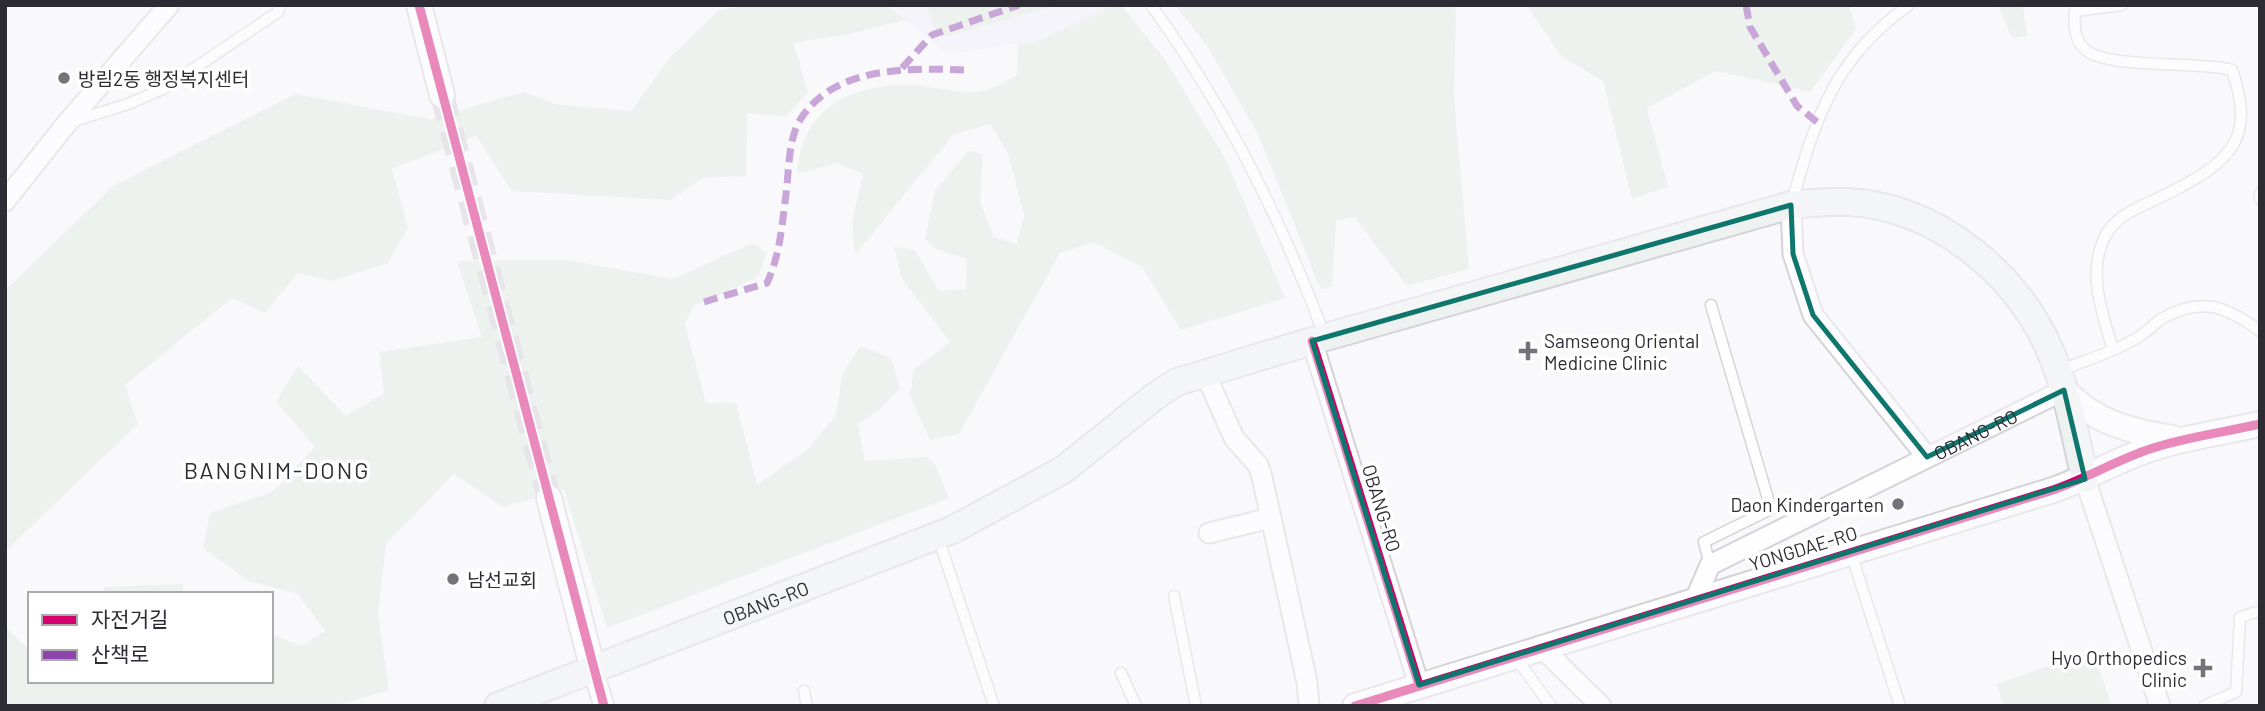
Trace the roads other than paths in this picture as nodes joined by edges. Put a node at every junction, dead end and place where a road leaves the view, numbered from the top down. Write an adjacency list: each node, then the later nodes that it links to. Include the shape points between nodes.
1 (169, 5): 8 (street)
2 (281, 5): 8 (lane, via 278,12 165,88)
3 (419, 5): 7 (street)
4 (1152, 5): 15 (lane, OBANG-RO, via 1188,55 1265,192 1296,258)
5 (1909, 5): 12 (lane, via 1882,24 1853,55 1826,99)
6 (2122, 5): 16 (lane, via 2075,11 2077,41 2088,52 2139,62 2232,70 2242,130 2220,162 2166,195 2131,208 2112,224 2097,266 2098,297)
7 (442, 95)
8 (67, 123): 11 (street)
9 (2260, 192): 10 (lane)
10 (2260, 200)
11 (5, 201)
12 (1791, 205): 15 (main road, OBANG-RO); 18 (main road, OBANG-RO, via 1851,202 1874,206 1930,223 1953,237 1978,255 2025,307 2043,336); 21 (street, OBANG-RO, via 1793,254 1812,315)
13 (1711, 305): 28 (lane, via 1771,509 1704,542)
14 (2260, 331): 16 (lane, via 2222,307 2199,305 2160,320)
15 (1318, 339): 17 (main road, OBANG-RO); 36 (street, OBANG-RO)
16 (2113, 350): 18 (lane)
17 (1205, 373): 24 (street, via 1234,438 1258,465); 26 (main road, OBANG-RO, via 1177,382 1154,397 1051,477)
18 (2060, 380): 20 (street, via 2077,404 2116,426); 21 (street, OBANG-RO); 22 (main road, OBANG-RO)
19 (2260, 424): 20 (street, YONGDAE-RO)
20 (2188, 440): 22 (street, YONGDAE-RO, via 2119,460)
21 (1927, 457): 28 (street)
22 (2085, 479): 27 (street, YONGDAE-RO); 49 (street)
23 (550, 498): 34 (street)
24 (1271, 518): 25 (street); 44 (street)
25 (1209, 533)
26 (937, 536): 34 (main road, OBANG-RO); 38 (lane)
27 (1850, 552): 30 (street, YONGDAE-RO); 48 (lane)
28 (1710, 565): 30 (street)
29 (1174, 596): 43 (lane)
30 (1695, 600): 32 (street, YONGDAE-RO)
31 (2260, 611): 50 (lane, via 2241,617 2236,692)
32 (1540, 646): 33 (street, YONGDAE-RO); 47 (street)
33 (1513, 655): 36 (street, YONGDAE-RO); 46 (lane)
34 (593, 670): 39 (main road, OBANG-RO); 40 (street)
35 (1121, 673): 42 (lane)
36 (1419, 685): 45 (street, YONGDAE-RO)
37 (804, 691): 41 (lane)
38 (993, 705)
39 (498, 706)
40 (604, 706)
41 (807, 706)
42 (1136, 706)
43 (1196, 706)
44 (1309, 706)
45 (1355, 706)
46 (1551, 706)
47 (1601, 706)
48 (1900, 706)
49 (2160, 706)
50 (2204, 706)

